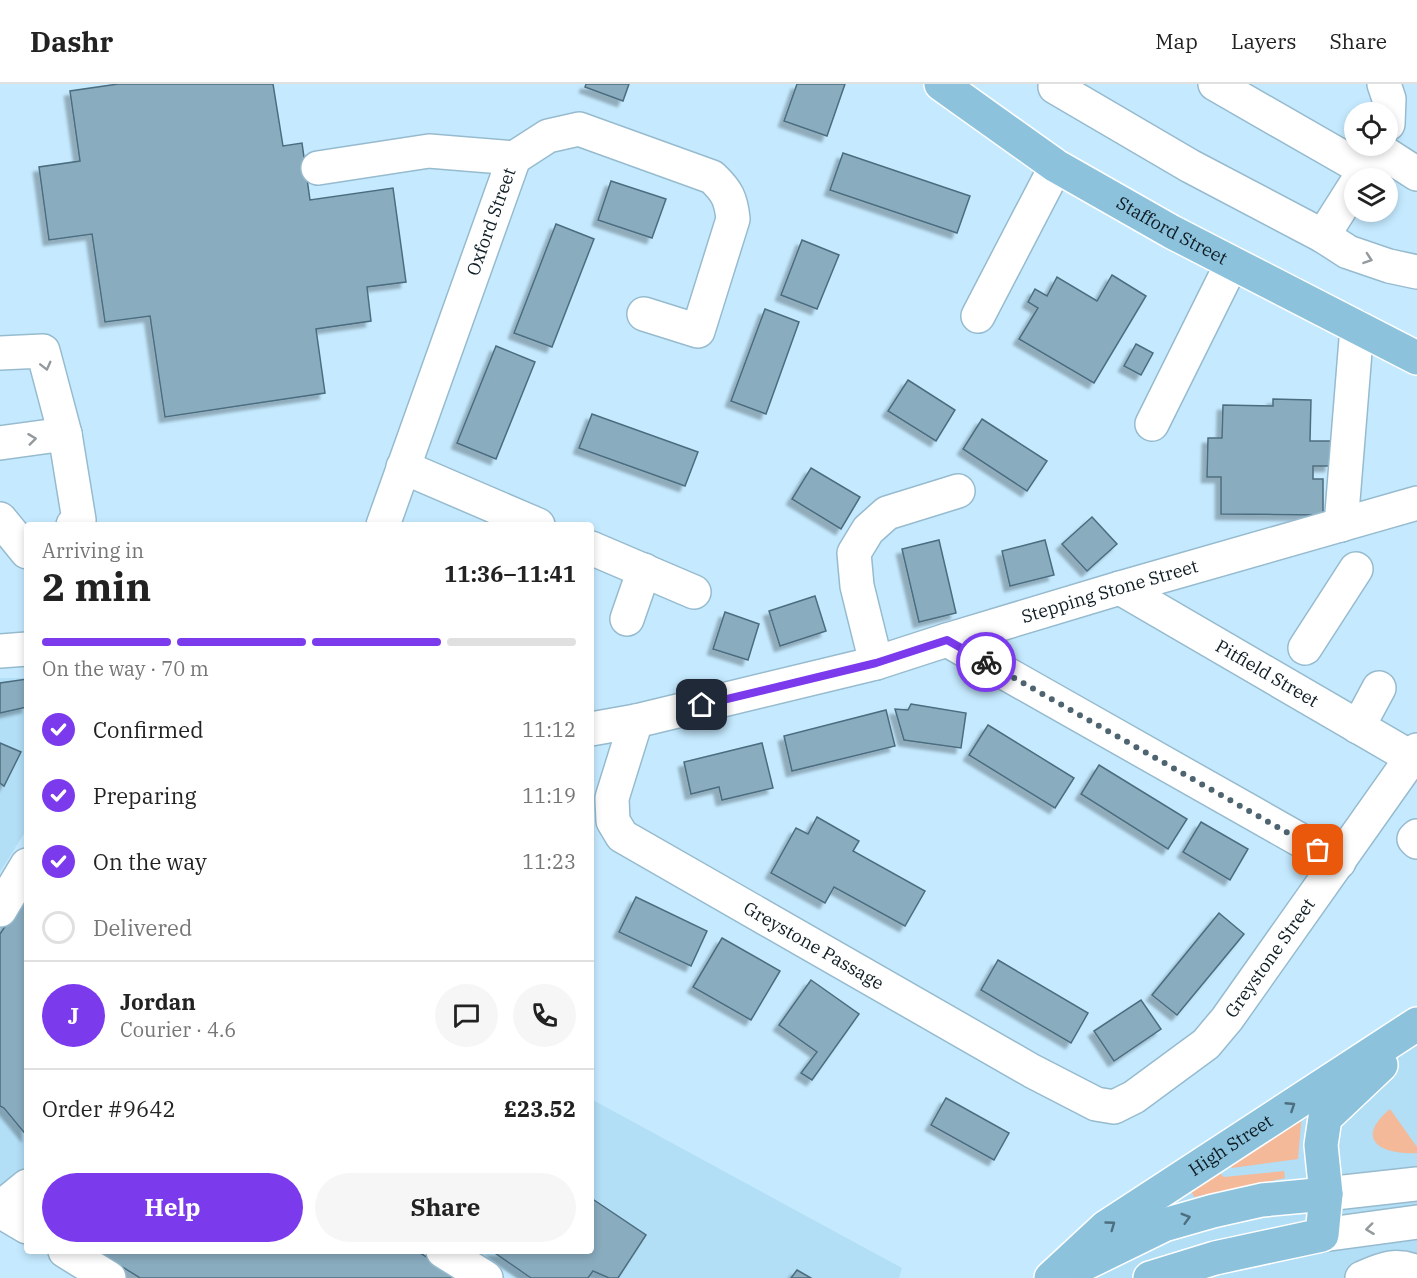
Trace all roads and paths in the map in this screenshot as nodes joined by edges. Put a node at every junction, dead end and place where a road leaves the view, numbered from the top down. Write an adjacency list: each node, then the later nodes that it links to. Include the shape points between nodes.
1 (941, 84): 7 (main road, Stafford Street)
2 (1057, 84): 10 (street, via 1055,87 1190,166)
3 (1215, 84): 6 (street)
4 (1384, 84): 6 (street, via 1389,99)
5 (514, 158): 8 (street, via 429,151); 13 (street, Oxford Street, via 549,136 579,129 712,177 723,188 732,203 733,219 698,331); 21 (street, Oxford Street)
6 (1371, 159): 9 (street); 10 (street)
7 (1056, 166): 11 (main road, Stafford Street); 14 (street)
8 (318, 168)
9 (1417, 174)
10 (1323, 236): 12 (street, one-way to 12, via 1348,252)
11 (1232, 263): 15 (main road, Stafford Street); 18 (street)
12 (1417, 272)
13 (644, 314)
14 (978, 316)
15 (1357, 327): 17 (main road, Stafford Street); 28 (street)
16 (0, 353): 19 (street, one-way to 19, via 42,351)
17 (1417, 358)
18 (1152, 424)
19 (65, 434): 20 (street, one-way to 19); 25 (street)
20 (0, 443)
21 (403, 467): 26 (street, Oxford Street); 27 (street)
22 (958, 491): 42 (street, via 887,513 868,530 854,553 857,586)
23 (1417, 503): 28 (street, Stepping Stone Street)
24 (0, 519): 29 (street)
25 (77, 522)
26 (384, 522)
27 (531, 522)
28 (1341, 525): 35 (street, Stepping Stone Street)
29 (24, 549)
30 (594, 549): 34 (street)
31 (0, 551): 32 (street)
32 (24, 553)
33 (1356, 569): 39 (street)
34 (644, 570): 36 (street); 37 (street)
35 (1120, 588): 38 (street, Stepping Stone Street); 45 (street, Pitfield Street)
36 (694, 592)
37 (627, 619)
38 (947, 640): 42 (street, Stepping Stone Street); 50 (street)
39 (1305, 648)
40 (24, 649): 41 (street)
41 (0, 651)
42 (876, 663): 44 (street, Stepping Stone Street)
43 (1379, 688): 45 (street)
44 (636, 721): 46 (street, Stepping Stone Street); 55 (street, Greystone Passage, via 612,798 613,821 622,836 1032,1071 1096,1104)
45 (1358, 727): 47 (street, Pitfield Street)
46 (594, 728)
47 (1414, 754): 50 (street, Greystone Street)
48 (1417, 836): 49 (street)
49 (1417, 842)
50 (1339, 862): 55 (street, Greystone Street, via 1206,1044 1134,1097)
51 (24, 870): 52 (street)
52 (0, 910)
53 (1417, 1024): 68 (main road, High Street, one-way to 53, via 1106,1227)
54 (1417, 1030): 58 (main road, via 1325,1118 1321,1145)
55 (1114, 1107)
56 (1417, 1184): 58 (street)
57 (24, 1188): 59 (street)
58 (1326, 1194): 62 (main road); 69 (main road, one-way to 58, via 1164,1224 1262,1200)
59 (0, 1209): 61 (street)
60 (1417, 1222): 62 (street, one-way to 62)
61 (24, 1225)
62 (1322, 1235): 70 (main road, via 1215,1258)
63 (70, 1254): 66 (street)
64 (448, 1254): 67 (street)
65 (1417, 1272): 71 (street, via 1404,1267 1384,1268)
66 (109, 1278)
67 (486, 1278)
68 (1052, 1278)
69 (1057, 1278)
70 (1150, 1278)
71 (1362, 1278)

